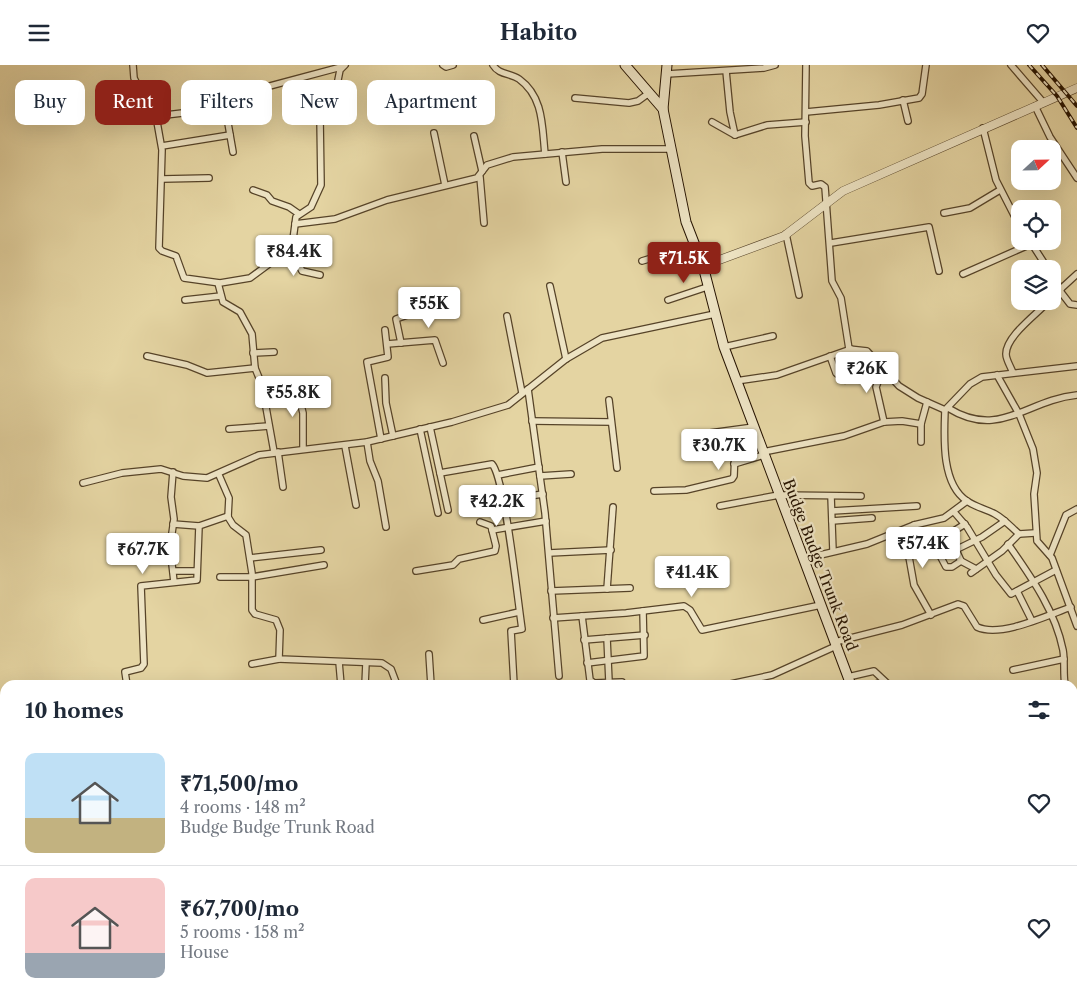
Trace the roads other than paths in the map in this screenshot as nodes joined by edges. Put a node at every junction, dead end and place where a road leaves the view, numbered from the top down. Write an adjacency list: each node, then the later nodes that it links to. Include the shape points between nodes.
1 (132, 65): 14 (street)
2 (442, 65): 3 (street)
3 (453, 65)
4 (493, 65): 39 (street, via 498,71 519,79 533,93 540,110)
5 (625, 65): 18 (main road)
6 (775, 65): 13 (street)
7 (806, 65): 24 (street)
8 (926, 65): 20 (street, via 921,97)
9 (1011, 65): 21 (street)
10 (343, 66): 15 (street); 51 (street, via 331,100 320,117 321,185 311,207)
11 (715, 68): 12 (street); 13 (street)
12 (667, 69): 16 (main road, Budge Budge Trunk Road)
13 (726, 71): 33 (street)
14 (135, 80)
15 (272, 86)
16 (666, 86): 18 (main road); 23 (main road, Budge Budge Trunk Road)
17 (1077, 88): 21 (street)
18 (649, 92): 19 (street, via 638,101 629,103); 23 (main road)
19 (576, 98)
20 (903, 100): 24 (street); 25 (street)
21 (1043, 102): 22 (street)
22 (1035, 105): 30 (street); 42 (street, via 1050,137)
23 (664, 109): 36 (main road, Budge Budge Trunk Road)
24 (806, 112): 27 (street)
25 (908, 121)
26 (712, 122): 33 (street)
27 (806, 122): 33 (street, via 767,125); 48 (street, via 809,183 812,186 823,185)
28 (159, 125): 35 (street)
29 (228, 125): 32 (street)
30 (984, 128): 47 (street); 48 (street, via 843,191)
31 (434, 133): 45 (street)
32 (230, 135): 35 (street); 37 (street)
33 (735, 135)
34 (474, 136): 40 (street)
35 (162, 145): 43 (street)
36 (672, 149): 38 (street); 56 (main road, Budge Budge Trunk Road, via 686,221)
37 (233, 152)
38 (562, 152): 39 (street); 44 (street)
39 (545, 154): 40 (street, via 499,160 487,165)
40 (481, 174): 45 (street); 52 (street)
41 (209, 178): 43 (street)
42 (1077, 178)
43 (162, 179): 65 (street, via 160,250 175,254 184,278)
44 (566, 183)
45 (446, 185): 53 (street, via 335,219)
46 (253, 190): 51 (street)
47 (1000, 190): 49 (street); 50 (street, via 970,208)
48 (827, 203): 54 (street); 55 (street)
49 (1011, 210)
50 (944, 213)
51 (299, 214): 53 (street)
52 (484, 223)
53 (295, 224): 57 (street)
54 (786, 234): 60 (street); 70 (street)
55 (831, 243): 61 (street, via 929,227); 84 (street, via 832,281 841,298 846,344)
56 (695, 245): 59 (street); 60 (main road, Budge Budge Trunk Road)
57 (291, 249): 64 (street, via 302,271); 65 (street, via 268,262 250,278)
58 (1014, 250): 62 (street)
59 (642, 261)
60 (703, 266): 67 (main road, Budge Budge Trunk Road)
61 (939, 271)
62 (963, 274)
63 (1077, 274): 68 (street)
64 (320, 275)
65 (218, 283): 71 (street)
66 (550, 286): 89 (street)
67 (707, 287): 72 (street); 77 (main road, Budge Budge Trunk Road)
68 (1061, 289)
69 (1061, 291): 74 (street, via 1070,304)
70 (799, 295)
71 (220, 296): 73 (street); 86 (street, via 223,303 237,309 245,318 252,334)
72 (668, 300)
73 (185, 301)
74 (1077, 305)
75 (1039, 310): 94 (street, via 1010,342 1006,355)
76 (416, 312): 81 (street, via 396,319)
77 (715, 313): 83 (main road, Budge Budge Trunk Road); 89 (street, via 602,338)
78 (508, 316): 100 (street)
79 (385, 330): 82 (street)
80 (773, 336): 83 (street)
81 (401, 343): 82 (street); 90 (street, via 435,340)
82 (387, 344): 117 (street, via 388,357 367,362)
83 (724, 347): 98 (main road, Budge Budge Trunk Road)
84 (851, 349): 88 (street); 93 (street, via 867,351)
85 (274, 352): 86 (street)
86 (254, 353): 92 (street)
87 (147, 356): 92 (street, via 207,373)
88 (830, 356): 97 (street, via 836,373); 98 (street, via 777,375)
89 (566, 359): 100 (street)
90 (443, 363)
91 (1077, 366): 94 (street)
92 (254, 368): 110 (street, via 262,385)
93 (882, 368): 103 (street, via 899,386); 108 (street, via 876,387)
94 (1013, 373): 95 (street)
95 (997, 375): 104 (street, via 974,381); 105 (street)
96 (385, 378): 115 (street)
97 (845, 380)
98 (736, 381): 112 (main road, Budge Budge Trunk Road)
99 (296, 386): 121 (street, via 303,413)
100 (525, 391): 106 (street); 111 (street, via 501,408)
101 (1077, 395): 105 (street, via 1050,400)
102 (609, 400): 107 (street)
103 (927, 402): 104 (street); 109 (street)
104 (947, 409): 105 (street, via 977,421 996,421); 141 (street, via 944,433 949,473 953,486)
105 (1019, 413): 165 (street, via 1036,462)
106 (532, 421): 107 (street); 125 (street)
107 (611, 422): 126 (street)
108 (884, 422): 109 (street); 122 (street, via 844,436)
109 (921, 424): 119 (street)
110 (269, 426): 113 (street); 123 (street)
111 (430, 427): 114 (street); 128 (street)
112 (754, 427): 116 (street); 122 (main road, Budge Budge Trunk Road)
113 (230, 429)
114 (420, 429): 115 (street); 150 (street)
115 (393, 436): 117 (street)
116 (688, 436)
117 (381, 439): 118 (street)
118 (366, 442): 120 (street); 161 (street, via 378,481)
119 (921, 442)
120 (345, 446): 121 (street); 142 (street)
121 (303, 449): 123 (street)
122 (762, 450): 124 (street); 124 (street, via 738,447); 137 (main road, Budge Budge Trunk Road)
123 (276, 452): 129 (street, via 250,458); 134 (street)
124 (734, 464): 135 (street, via 732,479 686,490)
125 (539, 467): 130 (street); 132 (street)
126 (616, 468)
127 (173, 472): 129 (street, via 205,479); 133 (street, via 161,469 122,473); 157 (street)
128 (440, 473): 130 (street, via 492,464); 147 (street)
129 (219, 475): 151 (street, via 229,498)
130 (498, 475): 140 (street)
131 (571, 475): 132 (street)
132 (540, 477): 136 (street)
133 (83, 483)
134 (282, 487)
135 (654, 491)
136 (543, 494): 140 (street); 153 (street)
137 (779, 495): 138 (street); 143 (street); 178 (main road, Budge Budge Trunk Road)
138 (831, 495): 139 (street); 148 (street)
139 (861, 496)
140 (503, 500): 162 (street)
141 (967, 501): 149 (street); 155 (street)
142 (356, 505)
143 (720, 506)
144 (917, 506): 148 (street)
145 (613, 507): 171 (street)
146 (1077, 509): 175 (street, via 1066,515)
147 (448, 510)
148 (832, 511): 154 (street)
149 (954, 512): 158 (street); 159 (street, via 940,520)
150 (438, 513)
151 (228, 516): 160 (street); 177 (street, via 233,525 245,533)
152 (872, 518): 154 (street)
153 (546, 521): 162 (street); 174 (street)
154 (832, 521): 173 (street)
155 (1005, 521): 166 (street); 167 (street)
156 (480, 522): 163 (street, via 490,524)
157 (173, 524): 160 (street); 183 (street, via 170,547)
158 (965, 524): 167 (street); 169 (street)
159 (914, 525): 164 (street); 169 (street, via 921,543)
160 (199, 526): 184 (street)
161 (386, 527)
162 (508, 527): 163 (street); 197 (street)
163 (492, 530): 185 (street, via 494,551 458,559 453,565)
164 (893, 533): 173 (street, via 867,544); 199 (street, via 899,551 909,557 914,585)
165 (1035, 533): 166 (street); 175 (street, via 1040,546)
166 (1019, 534): 168 (street)
167 (975, 540): 172 (street); 180 (street)
168 (1008, 544): 180 (street); 188 (street)
169 (933, 546): 176 (street)
170 (321, 550): 177 (street)
171 (611, 550): 174 (street); 191 (street)
172 (956, 550): 176 (street); 179 (street)
173 (833, 551): 178 (street)
174 (549, 553): 192 (street)
175 (1050, 555): 182 (street)
176 (941, 557): 179 (street, via 946,567)
177 (250, 558): 187 (street)
178 (803, 559): 194 (main road, Budge Budge Trunk Road)
179 (961, 561): 180 (street, via 973,571)
180 (989, 561): 193 (street, via 1009,592)
181 (324, 565): 187 (street)
182 (1056, 570): 188 (street); 195 (street)
183 (173, 571): 184 (street); 189 (street)
184 (198, 571): 189 (street, via 197,580)
185 (416, 571)
186 (220, 577): 187 (street)
187 (252, 577): 210 (street, via 253,612 276,620 280,627)
188 (1034, 581): 193 (street); 198 (street)
189 (174, 582): 219 (street, via 141,586 144,664 141,668 125,672)
190 (630, 588): 191 (street)
191 (607, 589): 192 (street)
192 (551, 591): 201 (street)
193 (1017, 591): 203 (street)
194 (821, 605): 196 (street, via 702,630 688,607); 208 (main road, Budge Budge Trunk Road)
195 (1071, 607): 198 (street); 204 (street)
196 (643, 611): 200 (street); 205 (street)
197 (520, 612): 202 (street); 224 (street, via 522,629 511,631)
198 (1052, 614): 203 (street); 211 (street)
199 (930, 615): 203 (street, via 961,604 982,630); 208 (street)
200 (582, 616): 201 (street); 207 (street)
201 (553, 618): 218 (street)
202 (483, 620)
203 (1032, 621)
204 (1077, 626)
205 (645, 635): 206 (street); 213 (street, via 644,656)
206 (608, 638): 207 (street); 213 (street)
207 (584, 640): 215 (street)
208 (835, 644): 227 (street, via 772,675); 228 (main road, Budge Budge Trunk Road)
209 (429, 655): 223 (street)
210 (279, 659): 212 (street); 216 (street)
211 (1064, 659): 217 (street); 231 (street)
212 (339, 661): 214 (street); 220 (street)
213 (608, 661): 215 (street); 226 (street)
214 (366, 663): 221 (street); 222 (street, via 388,665)
215 (587, 663): 225 (street)
216 (252, 664)
217 (1013, 670)
218 (559, 676)
219 (126, 680)
220 (340, 680)
221 (364, 680)
222 (395, 680)
223 (431, 680)
224 (514, 680)
225 (591, 680)
226 (608, 680)
227 (753, 680)
228 (849, 680)
229 (852, 680): 230 (street, via 874,671)
230 (884, 680)
231 (1065, 680)

